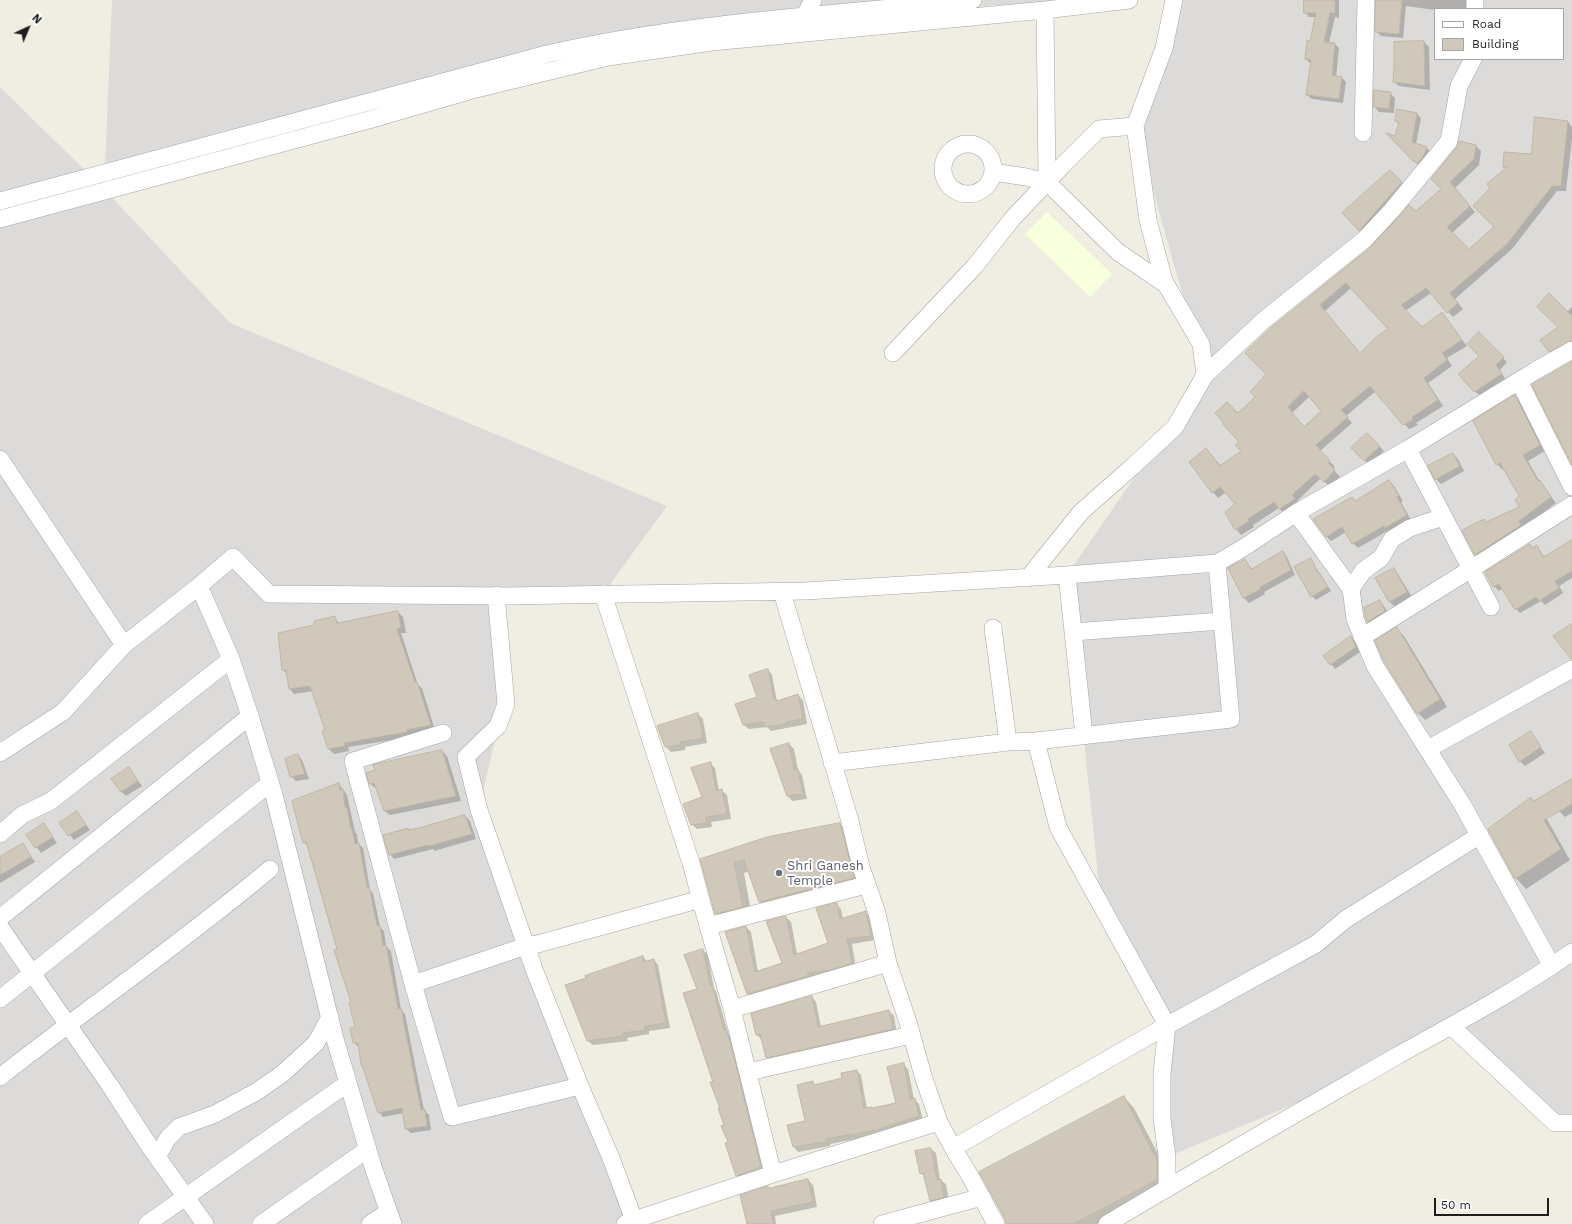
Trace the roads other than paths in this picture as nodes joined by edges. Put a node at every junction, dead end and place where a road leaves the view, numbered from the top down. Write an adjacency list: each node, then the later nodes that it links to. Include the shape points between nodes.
1 (813, 0): 7 (street)
2 (973, 0): 7 (street)
3 (1129, 0): 6 (street)
4 (1174, 0): 9 (street, via 1164,48)
5 (1366, 0): 10 (street)
6 (1045, 10): 12 (street); 14 (street, via 712,42 608,58 472,90)
7 (804, 17): 13 (street, via 684,29 598,42)
8 (1472, 60): 18 (street, via 1459,86 1450,141 1406,193 1366,239 1264,320)
9 (1135, 126): 12 (street, via 1099,129); 15 (street, via 1148,220)
10 (1363, 133)
11 (993, 172): 12 (street)
12 (1047, 182): 15 (street, via 1118,252); 17 (street, via 1013,218 975,266)
13 (0, 201)
14 (0, 219)
15 (1165, 284): 18 (street, via 1201,344)
16 (1572, 350): 19 (street)
17 (893, 353)
18 (1205, 375): 29 (street, via 1175,427 1081,512)
19 (1519, 381): 20 (street); 22 (street)
20 (1408, 449): 24 (street); 25 (street)
21 (0, 459): 40 (street)
22 (1572, 487)
23 (1572, 505): 27 (street)
24 (1296, 514): 26 (street); 31 (street)
25 (1443, 517): 27 (street); 31 (street, via 1410,528 1392,539 1381,558 1363,571)
26 (1217, 563): 28 (street); 36 (street)
27 (1471, 569): 35 (street); 39 (street)
28 (1067, 575): 29 (street); 38 (street)
29 (1028, 578): 32 (street)
30 (199, 586): 34 (street, via 233,557 269,594); 40 (street); 41 (street)
31 (1351, 589): 39 (street, via 1355,619)
32 (782, 592): 33 (street); 50 (street)
33 (603, 594): 34 (street); 56 (street, via 691,863)
34 (496, 596): 60 (street, via 506,704 498,726 466,757 479,810)
35 (1491, 607)
36 (1222, 621): 38 (street); 45 (street, via 1232,719)
37 (993, 628): 47 (street)
38 (1073, 632): 45 (street)
39 (1362, 637): 48 (street, via 1375,666)
40 (124, 645): 49 (street, via 63,712)
41 (231, 659): 43 (street); 52 (street, via 51,802 22,815)
42 (1572, 669): 48 (street)
43 (250, 716): 51 (street); 57 (street)
44 (443, 733): 65 (street, via 353,761)
45 (1084, 735): 46 (street)
46 (1036, 741): 47 (street); 70 (street, via 1058,827)
47 (1008, 742): 50 (street)
48 (1428, 749): 53 (street)
49 (0, 754)
50 (832, 763): 55 (street)
51 (270, 783): 64 (street); 68 (street)
52 (0, 834)
53 (1480, 835): 63 (street); 70 (street, via 1346,919 1316,944)
54 (270, 869): 69 (street, via 222,910)
55 (866, 885): 58 (street); 62 (street, via 877,913)
56 (700, 899): 58 (street); 60 (street)
57 (0, 918)
58 (708, 926): 67 (street)
59 (0, 927): 64 (street)
60 (526, 946): 65 (street); 76 (street)
61 (1572, 952): 63 (street)
62 (888, 963): 67 (street); 72 (street)
63 (1552, 966): 71 (street)
64 (33, 974): 66 (street); 69 (street)
65 (413, 984): 76 (street, via 452,1117)
66 (0, 999)
67 (732, 1009): 73 (street)
68 (330, 1017): 75 (street); 81 (street, via 316,1042 282,1074 256,1092 215,1114 179,1127 168,1138)
69 (67, 1025): 74 (street); 81 (street)
70 (1167, 1025): 79 (street); 83 (street, via 1162,1074 1162,1118 1167,1157)
71 (1450, 1026): 78 (street, via 1556,1123); 83 (street)
72 (911, 1035): 73 (street); 77 (street)
73 (748, 1072): 82 (street)
74 (0, 1077)
75 (348, 1083): 80 (street); 84 (street)
76 (580, 1086): 87 (street, via 611,1158)
77 (939, 1122): 79 (street); 82 (street)
78 (1572, 1122)
79 (953, 1148): 85 (street)
80 (368, 1149): 86 (street); 90 (street)
81 (157, 1157): 84 (street)
82 (773, 1174): 87 (street)
83 (1167, 1188): 94 (street)
84 (186, 1197): 88 (street); 89 (street)
85 (982, 1198): 92 (street); 93 (street)
86 (390, 1218): 91 (street)
87 (632, 1222)
88 (147, 1224)
89 (205, 1224)
90 (261, 1224)
91 (370, 1224)
92 (882, 1224)
93 (996, 1224)
94 (1107, 1224)

